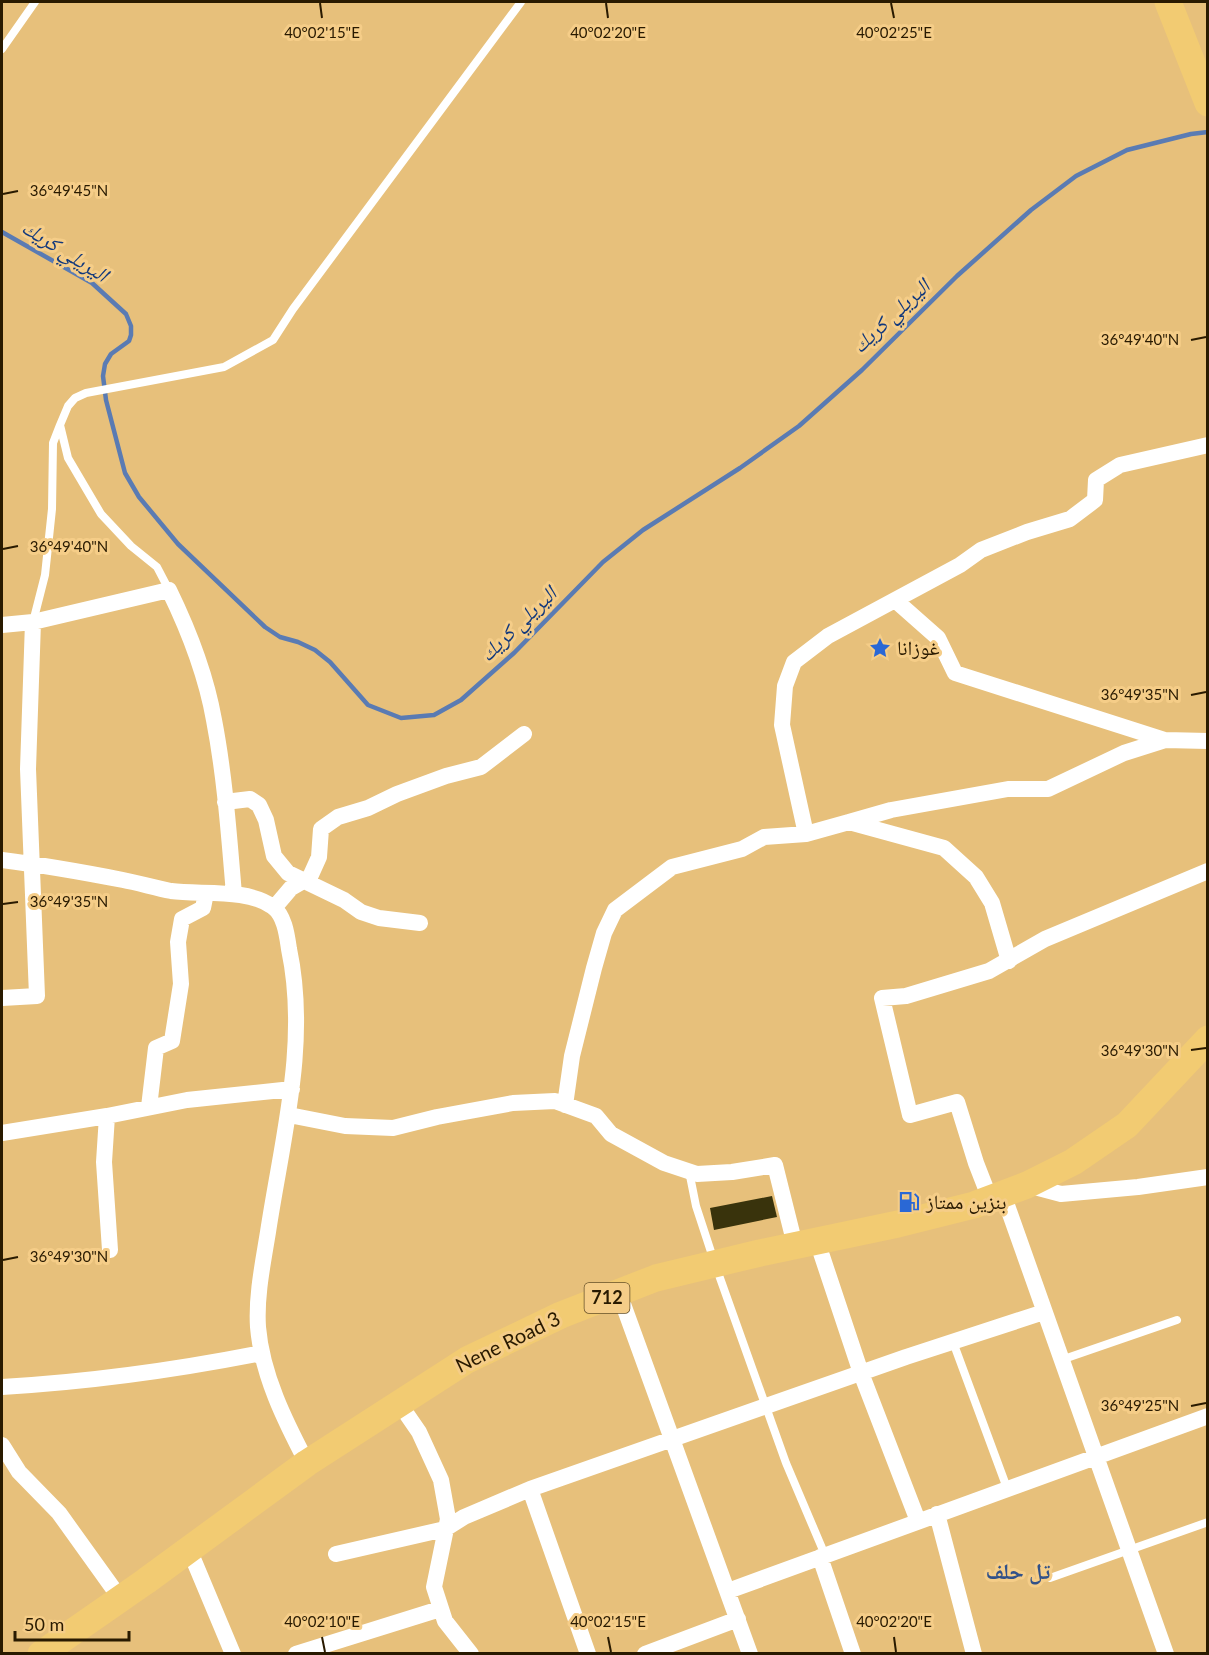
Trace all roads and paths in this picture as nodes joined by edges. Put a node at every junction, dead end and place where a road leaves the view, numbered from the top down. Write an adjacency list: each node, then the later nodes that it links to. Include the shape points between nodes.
1 (35, 2): 4 (lane)
2 (521, 2): 6 (lane, via 273,340 224,367 86,393 68,406)
3 (1168, 2): 5 (main road)
4 (2, 49)
5 (1208, 103)
6 (60, 425): 8 (lane, via 68,458 101,514 131,546 158,567); 10 (lane, via 53,443 45,575)
7 (1208, 445): 9 (street, via 1120,465 1096,480 1095,500 1070,519 981,550)
8 (170, 590): 10 (street); 15 (street, via 189,630 212,709)
9 (895, 600): 13 (street, via 939,638 956,672); 17 (street, via 828,636 794,662 785,686 782,725)
10 (33, 622): 11 (street); 19 (street, via 28,769)
11 (2, 625)
12 (524, 734): 21 (street, via 481,767 338,817 321,829 319,857 310,877)
13 (1165, 740): 14 (street); 16 (street, via 1124,753 1048,789 1008,789 891,810)
14 (1208, 741)
15 (225, 802): 21 (street, via 250,799 260,805 274,856 288,873); 23 (street)
16 (849, 822): 17 (street); 26 (street, via 944,848 976,877 992,903)
17 (806, 834): 30 (street, via 764,837 741,849 672,867 615,910 601,942 572,1056)
18 (2, 860): 19 (street)
19 (31, 864): 22 (street, via 172,891); 27 (street, via 37,996)
20 (1208, 871): 26 (street, via 1045,939)
21 (303, 881): 24 (street, via 291,888); 25 (street, via 361,912)
22 (206, 893): 23 (street); 31 (street, via 203,908 182,919 176,1019 172,1041 156,1048)
23 (234, 894): 24 (street)
24 (274, 908): 29 (street, via 285,926 293,966 296,1020)
25 (420, 923)
26 (1009, 961): 37 (street, via 959,981 906,996 882,998 910,1115 957,1102 976,1163)
27 (2, 998)
28 (1208, 1039): 37 (main road, Nene Road 3 / 712, via 1127,1125 1073,1162)
29 (292, 1089): 31 (street); 32 (street)
30 (565, 1105): 32 (street, via 555,1101 513,1103 393,1128 345,1126); 35 (street, via 596,1116 611,1134 664,1163)
31 (149, 1107): 33 (street)
32 (289, 1115): 45 (street, via 258,1299)
33 (107, 1116): 34 (street); 39 (street, via 104,1162)
34 (2, 1133)
35 (689, 1171): 38 (street, via 732,1172 775,1166); 40 (lane)
36 (1208, 1177): 37 (street, via 1061,1194)
37 (1007, 1193): 38 (main road, Nene Road 3 / 712, via 898,1224); 42 (street)
38 (806, 1243): 40 (main road, Nene Road 3 / 712); 47 (street)
39 (110, 1250)
40 (715, 1264): 41 (main road, Nene Road 3 / 712, via 656,1278); 50 (lane)
41 (619, 1293): 49 (main road, Nene Road 3 / 712, via 561,1315 467,1360); 52 (street)
42 (1044, 1312): 44 (street); 46 (street)
43 (1177, 1320): 46 (lane)
44 (953, 1342): 47 (street); 56 (lane)
45 (262, 1353): 48 (street, via 139,1374); 55 (street, via 287,1426)
46 (1061, 1360): 54 (street)
47 (861, 1373): 50 (street); 59 (street)
48 (2, 1387)
49 (399, 1403): 55 (main road, Nene Road 3 / 712); 61 (street, via 419,1432 441,1480 448,1519)
50 (766, 1406): 52 (street); 65 (lane)
51 (1208, 1416): 54 (street)
52 (672, 1440): 57 (street); 67 (street)
53 (2, 1445): 68 (street, via 19,1472 59,1514)
54 (1096, 1455): 56 (street); 62 (street)
55 (307, 1463): 63 (main road, Nene Road 3 / 712)
56 (1007, 1488): 58 (street)
57 (530, 1489): 61 (street); 75 (street)
58 (937, 1514): 59 (street); 79 (street)
59 (918, 1521): 65 (street)
60 (1208, 1522): 62 (lane)
61 (445, 1529): 64 (street); 69 (street, via 434,1587)
62 (1129, 1548): 66 (lane); 80 (street)
63 (189, 1549): 68 (main road, Nene Road 3 / 712); 72 (street)
64 (336, 1554)
65 (822, 1556): 67 (street); 78 (street)
66 (1050, 1578)
67 (728, 1591): 70 (street)
68 (120, 1598): 71 (main road, Nene Road 3 / 712)
69 (440, 1609): 73 (street); 74 (street)
70 (738, 1619): 76 (street); 77 (street)
71 (41, 1653)
72 (233, 1653)
73 (296, 1653)
74 (471, 1653)
75 (588, 1653)
76 (645, 1653)
77 (750, 1653)
78 (853, 1653)
79 (974, 1653)
80 (1166, 1653)

